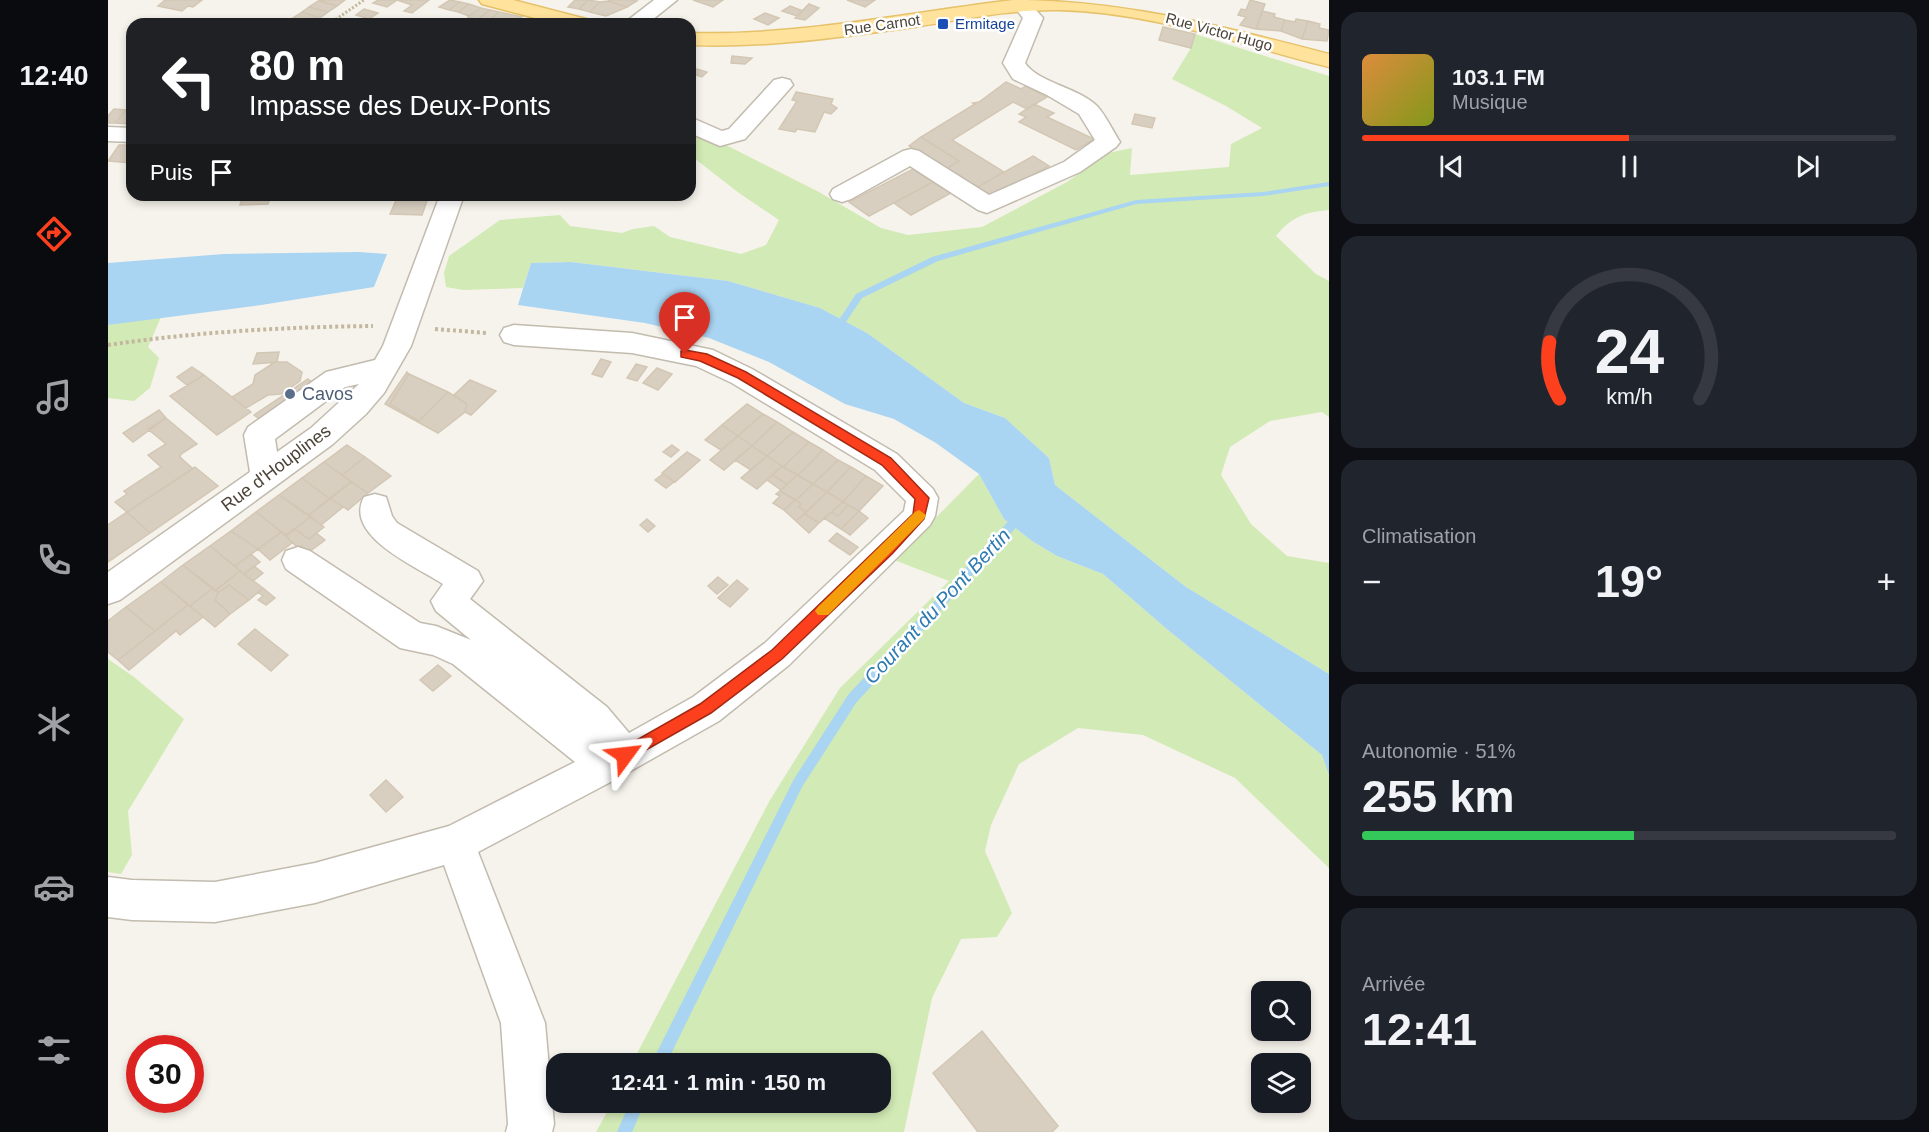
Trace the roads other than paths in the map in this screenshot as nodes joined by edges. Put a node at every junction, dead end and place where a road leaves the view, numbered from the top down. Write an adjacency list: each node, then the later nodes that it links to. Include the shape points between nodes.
1 (489, 0): 6 (main road)
2 (668, 0): 7 (street)
3 (1067, 2): 4 (main road, Rue Carnot); 5 (main road, Rue Carnot)
4 (1020, 3): 8 (main road, Rue Carnot, via 800,37); 14 (street, via 1033,18 1014,63 1017,69 1088,110 1108,142 1072,167 987,205 911,156)
5 (1109, 7): 9 (main road, Rue Victor Hugo, via 1164,17)
6 (560, 18)
7 (642, 18)
8 (696, 39)
9 (1329, 61)
10 (782, 85): 11 (street, via 737,134 720,139)
11 (696, 127)
12 (108, 134): 13 (street)
13 (126, 135)
14 (842, 194)
15 (450, 201): 19 (street, Rue d'Houplines, via 397,346 374,386 322,436)
16 (514, 335): 20 (street, via 632,343 703,357 742,375 886,462 922,498 919,516 777,654 706,709)
17 (375, 506): 20 (street, via 377,520 386,531 466,581 448,600 594,719)
18 (298, 560): 20 (street, via 412,637 436,641 465,653)
19 (108, 590)
20 (616, 760): 21 (street)
21 (455, 843): 22 (street, via 315,883 214,902); 23 (street, via 523,1023)
22 (108, 897)
23 (529, 1132)

